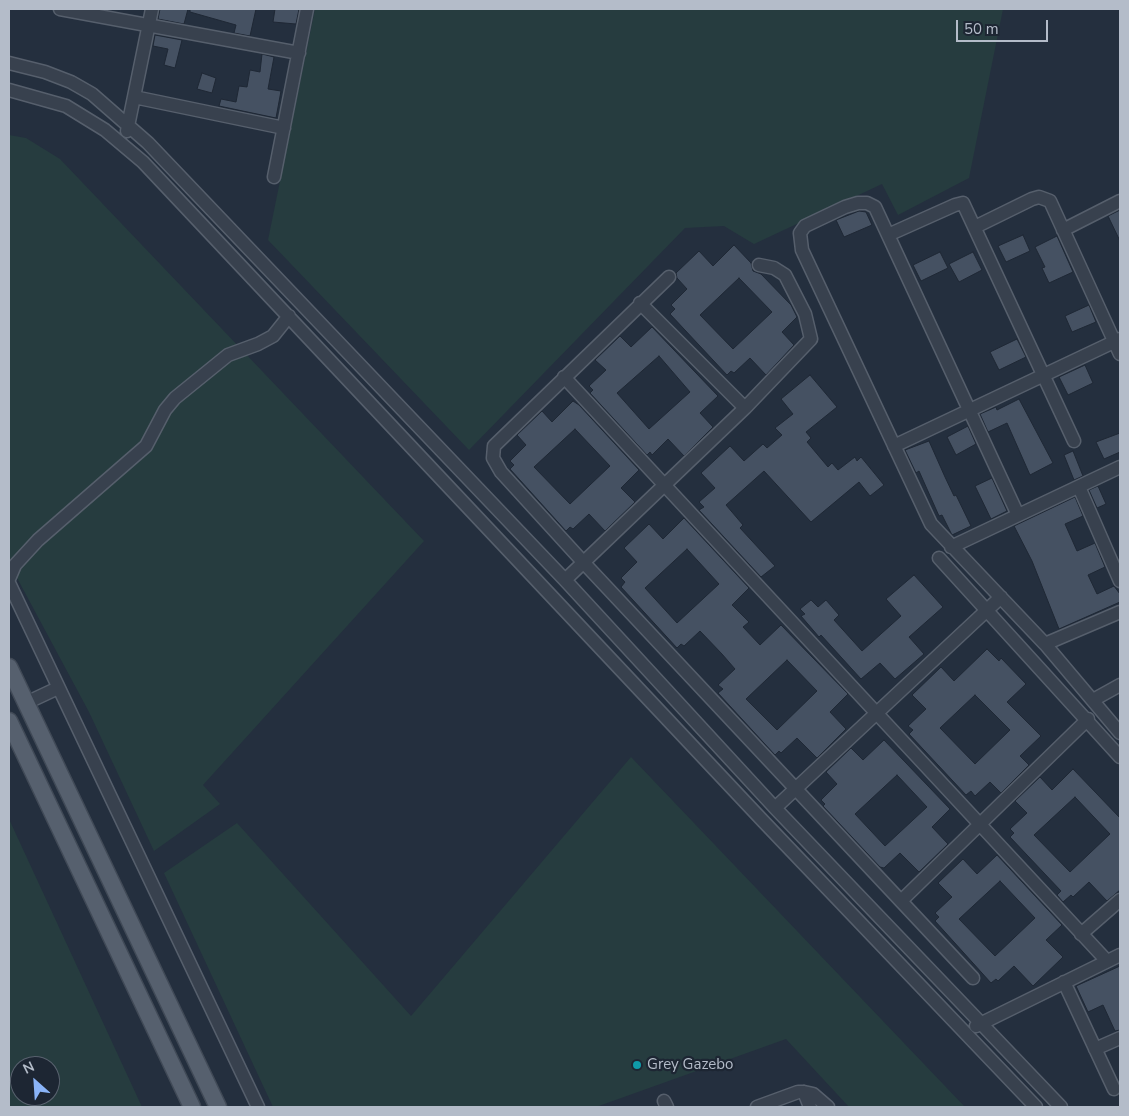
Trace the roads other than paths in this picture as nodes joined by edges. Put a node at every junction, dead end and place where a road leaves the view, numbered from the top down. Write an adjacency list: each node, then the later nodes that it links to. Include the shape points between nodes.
1 (60, 9): 4 (street)
2 (152, 9): 4 (street)
3 (307, 9): 5 (street)
4 (149, 25): 5 (street); 8 (street)
5 (299, 53): 10 (street)
6 (9, 63): 9 (street, via 71,82 92,94)
7 (9, 90): 11 (street, via 66,106)
8 (134, 97): 9 (street); 10 (street)
9 (128, 125): 11 (street); 36 (street)
10 (284, 128): 12 (street)
11 (123, 145): 20 (street, via 143,162)
12 (274, 177)
13 (1120, 201): 15 (street)
14 (975, 227): 15 (street, via 1040,197 1053,205); 16 (street, via 966,207 959,204); 22 (street)
15 (1063, 230): 21 (street)
16 (888, 235): 25 (street); 27 (street, via 875,207 858,203 805,226 800,240)
17 (759, 265): 24 (street, via 774,268 785,275 805,314 811,339)
18 (669, 277): 19 (street)
19 (640, 304): 23 (street); 24 (street)
20 (289, 316): 35 (street, via 265,341 228,355 175,398 146,446 38,540 15,564); 54 (street)
21 (1118, 345): 22 (street)
22 (1044, 376): 25 (street); 26 (street)
23 (564, 377): 29 (street); 34 (street, via 494,446 493,458)
24 (745, 408): 29 (street)
25 (968, 411): 27 (street); 31 (street)
26 (1074, 441)
27 (894, 446): 32 (street, via 931,524)
28 (1120, 467): 30 (street)
29 (664, 485): 34 (street); 48 (street)
30 (1079, 486): 31 (street); 37 (street)
31 (1018, 515): 32 (street)
32 (951, 547): 39 (street)
33 (939, 558): 40 (street)
34 (584, 563): 36 (street); 55 (street)
35 (9, 578)
36 (565, 580): 53 (street)
37 (1120, 581)
38 (9, 582): 45 (street)
39 (1001, 597): 40 (street); 42 (street)
40 (987, 611): 48 (street); 49 (street)
41 (1120, 612): 42 (street)
42 (1045, 644): 46 (street)
43 (9, 668): 47 (main road)
44 (1120, 685): 46 (street)
45 (58, 688): 47 (street); 73 (street)
46 (1093, 700): 51 (street)
47 (26, 704): 72 (main road)
48 (876, 714): 55 (street); 57 (street)
49 (1088, 719): 52 (street); 57 (street)
50 (9, 721): 71 (main road)
51 (1120, 733)
52 (1120, 757)
53 (735, 764): 54 (street); 56 (street)
54 (722, 775): 66 (street)
55 (796, 789): 56 (street); 59 (street)
56 (775, 808): 65 (street)
57 (979, 824): 59 (street); 60 (street)
58 (1120, 900): 60 (street)
59 (901, 901): 63 (street)
60 (1081, 934): 62 (street)
61 (1120, 955): 62 (street)
62 (1107, 961): 64 (street)
63 (973, 978)
64 (1064, 982): 65 (street); 68 (street)
65 (981, 1024): 66 (street); 78 (street)
66 (965, 1033): 77 (street)
67 (1120, 1038): 68 (street)
68 (1095, 1049): 69 (street)
69 (1114, 1089)
70 (804, 1092): 74 (street); 75 (street); 76 (street, via 813,1094)
71 (192, 1107)
72 (218, 1107)
73 (258, 1107)
74 (758, 1107)
75 (810, 1107)
76 (828, 1107)
77 (1036, 1107)
78 (1061, 1107)

